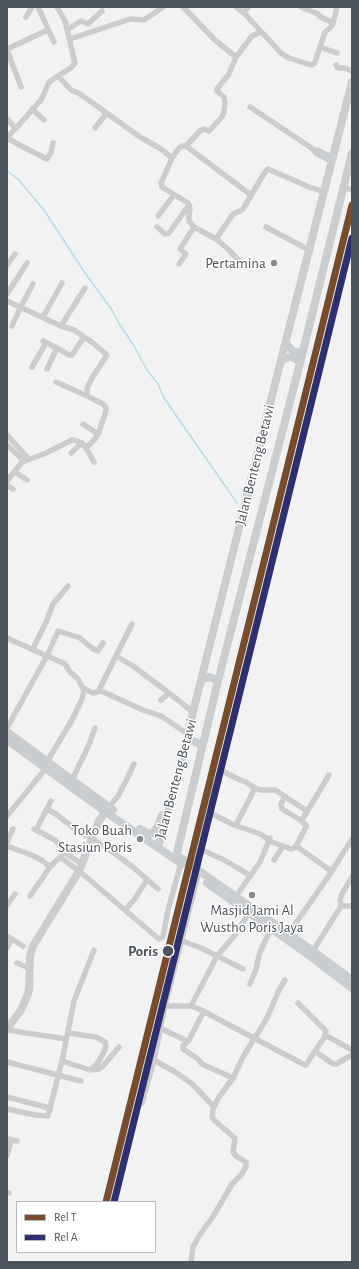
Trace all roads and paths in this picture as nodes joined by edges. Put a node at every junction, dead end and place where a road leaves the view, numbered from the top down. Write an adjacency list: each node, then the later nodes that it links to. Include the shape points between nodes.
1 (32, 7): 12 (street)
2 (38, 7): 15 (street)
3 (57, 7): 14 (street)
4 (163, 7): 17 (street, via 147,19 130,19)
5 (183, 7): 22 (street, via 216,41)
6 (236, 7): 11 (street)
7 (248, 7): 11 (street)
8 (301, 7): 13 (street)
9 (337, 7): 13 (street)
10 (102, 11): 14 (street, via 89,24 81,20)
11 (244, 13): 16 (street)
12 (26, 16)
13 (333, 24): 19 (street, via 325,32)
14 (68, 29): 17 (street)
15 (48, 30): 18 (street); 20 (street)
16 (258, 33): 19 (street, via 287,57 308,64 314,64); 22 (street)
17 (70, 39): 25 (street, via 75,63)
18 (54, 42)
19 (320, 47): 21 (street)
20 (7, 50): 27 (street)
21 (337, 53)
22 (236, 57): 37 (street, via 229,74 217,89 225,100 224,112 210,131 200,131)
23 (336, 65): 24 (street, via 337,68)
24 (352, 71)
25 (59, 77): 29 (street, via 47,84 42,97); 30 (street, via 71,90)
26 (352, 82): 40 (main road, Jalan Benteng Betawi)
27 (21, 87)
28 (250, 107): 40 (street, via 317,154)
29 (32, 109): 32 (street); 33 (street)
30 (106, 114): 34 (street); 39 (street)
31 (7, 119): 33 (street)
32 (44, 120)
33 (15, 128): 35 (street)
34 (95, 128)
35 (7, 138): 36 (street, via 46,159 50,156)
36 (53, 143)
37 (186, 146): 39 (street, via 179,148); 45 (street)
38 (352, 153): 41 (main road, Jalan Benteng Betawi)
39 (172, 158): 44 (street, via 161,186)
40 (332, 159): 43 (main road, Jalan Benteng Betawi)
41 (343, 187): 42 (street); 70 (main road, Jalan Benteng Betawi)
42 (352, 190)
43 (324, 192): 45 (street, via 268,169); 52 (main road, Jalan Benteng Betawi)
44 (174, 195): 46 (street); 47 (street)
45 (251, 195): 51 (street, via 241,210 232,215)
46 (189, 205): 49 (street, via 169,233 165,234); 50 (street, via 189,219)
47 (158, 216)
48 (266, 226): 52 (street)
49 (157, 227)
50 (194, 227): 51 (street); 55 (street, via 180,249 186,254)
51 (216, 239): 57 (street)
52 (309, 250): 68 (main road, Jalan Benteng Betawi)
53 (15, 254): 56 (street)
54 (27, 263): 61 (street)
55 (179, 264)
56 (7, 265)
57 (245, 268)
58 (62, 282): 64 (street)
59 (33, 284): 63 (street)
60 (85, 288): 66 (street)
61 (7, 294)
62 (7, 301): 63 (street)
63 (20, 308): 64 (street); 65 (street)
64 (43, 317): 66 (street)
65 (12, 326)
66 (61, 326): 67 (street, via 70,328)
67 (84, 337): 69 (street, via 72,355); 75 (street, via 107,355 88,385)
68 (287, 346): 70 (main road); 71 (main road, Jalan Benteng Betawi)
69 (57, 348): 72 (street, via 44,342); 73 (street)
70 (300, 356): 71 (main road); 98 (main road, Jalan Benteng Betawi)
71 (283, 359): 97 (main road, Jalan Benteng Betawi)
72 (32, 367)
73 (47, 369)
74 (56, 382): 75 (street)
75 (87, 396): 77 (street, via 106,407)
76 (83, 424): 77 (street)
77 (98, 434): 81 (street)
78 (7, 435): 83 (street)
79 (82, 443): 81 (street); 82 (street); 83 (street, via 72,440)
80 (7, 445): 83 (street)
81 (86, 448): 84 (street)
82 (71, 453)
83 (27, 460): 85 (street)
84 (94, 462)
85 (15, 472): 86 (street); 87 (street)
86 (27, 480)
87 (7, 481)
88 (7, 485): 89 (street)
89 (13, 489)
90 (68, 586): 94 (street, via 53,604)
91 (132, 624): 96 (street)
92 (7, 638): 94 (street)
93 (103, 643): 95 (street, via 98,651 80,638 59,631)
94 (33, 649): 95 (street)
95 (46, 656): 99 (street, via 66,665); 104 (street)
96 (116, 656): 100 (street); 101 (street)
97 (202, 679): 98 (main road, via 210,677); 103 (main road, Jalan Benteng Betawi)
98 (218, 681): 110 (main road, Jalan Benteng Betawi)
99 (83, 688): 100 (street, via 93,693); 111 (street, via 84,694 72,720)
100 (99, 690): 107 (street, via 161,716)
101 (169, 694): 102 (street); 103 (street)
102 (160, 700)
103 (193, 712): 107 (main road, Jalan Benteng Betawi)
104 (8, 726)
105 (95, 728): 114 (street)
106 (7, 732): 111 (main road)
107 (188, 734): 109 (main road, Jalan Benteng Betawi)
108 (8, 741): 111 (main road)
109 (186, 743): 110 (main road, via 193,741); 115 (main road, Jalan Benteng Betawi)
110 (202, 747): 127 (main road, Jalan Benteng Betawi)
111 (47, 761): 114 (main road); 120 (main road); 123 (street, via 42,773)
112 (134, 764): 120 (street, via 118,796)
113 (329, 775): 121 (street)
114 (72, 780): 120 (main road)
115 (175, 787): 120 (main road, via 153,833 146,833); 133 (main road, Jalan Benteng Betawi)
116 (253, 787): 117 (street, via 260,790 275,790); 122 (street, via 220,772 209,803); 125 (street, via 253,792)
117 (285, 796): 121 (street); 124 (street, via 281,804 282,809)
118 (51, 801): 119 (street)
119 (47, 809): 128 (street); 137 (street, via 35,830 55,840)
120 (107, 809): 128 (main road); 133 (main road)
121 (307, 811): 124 (street)
122 (209, 812): 125 (street); 136 (street)
123 (7, 816)
124 (302, 821): 135 (street, via 306,827)
125 (236, 825): 129 (street)
126 (13, 829): 131 (street)
127 (180, 837): 138 (main road, via 173,847); 141 (main road, Jalan Benteng Betawi, via 177,853)
128 (91, 838): 143 (main road); 148 (street, via 114,852)
129 (269, 839): 134 (street); 146 (street)
130 (352, 839): 144 (street)
131 (7, 842)
132 (7, 846): 142 (street, via 34,856)
133 (158, 846): 138 (main road)
134 (283, 846): 135 (street, via 292,849); 140 (street)
135 (296, 846): 144 (street)
136 (200, 849): 145 (street); 146 (street)
137 (65, 852): 139 (street); 143 (street)
138 (165, 852): 141 (main road)
139 (60, 857): 142 (street); 143 (street)
140 (274, 860)
141 (181, 861): 145 (main road); 156 (street, via 162,938 158,939)
142 (50, 867): 151 (street)
143 (81, 867): 156 (street); 168 (main road, via 34,943)
144 (331, 871): 159 (street)
145 (197, 872): 152 (main road); 161 (street)
146 (251, 876): 152 (street)
147 (352, 876): 154 (street, via 342,894)
148 (147, 880): 149 (street); 156 (street)
149 (158, 889)
150 (15, 894): 153 (street)
151 (30, 896)
152 (234, 899): 157 (main road); 159 (main road)
153 (7, 905)
154 (341, 906): 155 (street); 165 (street)
155 (352, 906)
156 (125, 910)
157 (249, 913): 158 (main road); 166 (street)
158 (271, 929): 159 (main road); 172 (street, via 260,952)
159 (289, 933): 165 (main road)
160 (10, 938): 162 (street); 163 (street)
161 (182, 941): 166 (street); 176 (street)
162 (23, 946)
163 (7, 948)
164 (94, 950): 182 (street, via 74,1001)
165 (313, 951): 171 (main road); 173 (main road)
166 (217, 956): 169 (street); 177 (street)
167 (17, 963): 168 (street)
168 (29, 968): 174 (main road, via 29,989)
169 (243, 969)
170 (285, 980): 184 (street)
171 (352, 980)
172 (250, 984)
173 (352, 988)
174 (23, 1003): 179 (main road, via 17,1006); 181 (main road)
175 (298, 1003): 183 (street, via 326,1030)
176 (165, 1006): 177 (street); 180 (street)
177 (191, 1006): 178 (street)
178 (204, 1011): 184 (street); 186 (street)
179 (7, 1019)
180 (160, 1028): 186 (street); 191 (street)
181 (7, 1029): 185 (street)
182 (68, 1033): 185 (street); 194 (street, via 96,1037 105,1042 103,1054)
183 (325, 1035): 188 (street); 189 (street)
184 (255, 1038): 189 (street, via 305,1065); 196 (street)
185 (66, 1039): 192 (street)
186 (187, 1041): 196 (street, via 184,1050 202,1064)
187 (119, 1047): 194 (street, via 103,1066)
188 (352, 1050)
189 (315, 1051): 190 (street, via 333,1064)
190 (352, 1055)
191 (154, 1060): 199 (street); 200 (street, via 190,1083)
192 (62, 1061): 194 (street); 195 (street)
193 (7, 1062): 195 (street)
194 (90, 1070)
195 (59, 1075): 197 (street); 202 (street)
196 (233, 1078): 200 (street)
197 (81, 1081)
198 (7, 1097): 202 (street)
199 (142, 1103)
200 (214, 1107): 205 (street, via 212,1117 235,1138 233,1152 246,1162 246,1167 230,1186 214,1216 199,1236 193,1247)
201 (7, 1108): 202 (street, via 47,1116)
202 (50, 1110)
203 (12, 1140): 204 (street)
204 (7, 1156)
205 (190, 1262)

